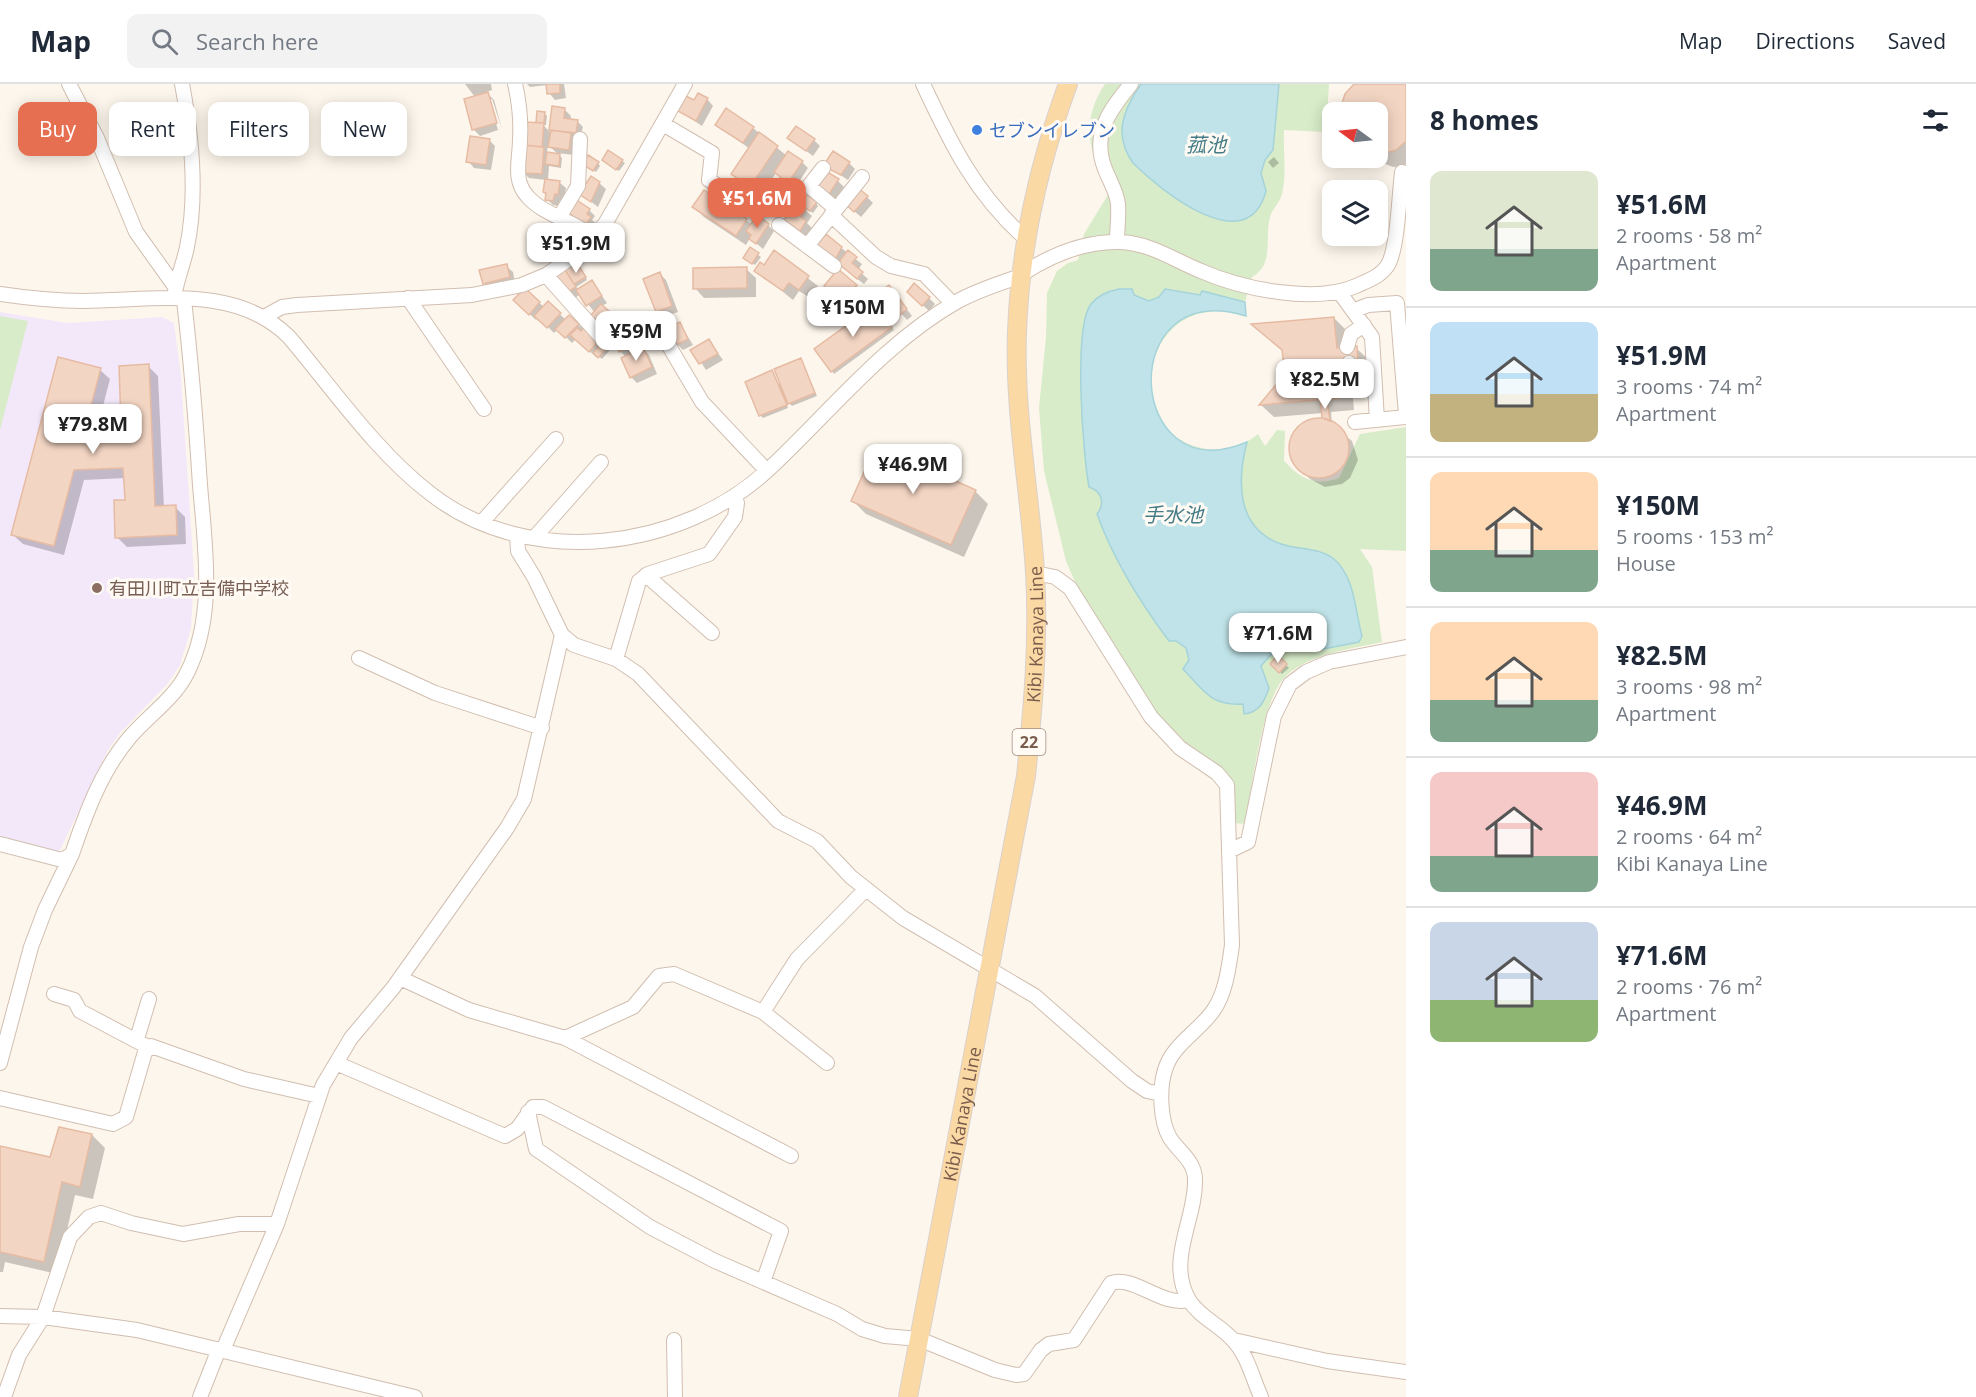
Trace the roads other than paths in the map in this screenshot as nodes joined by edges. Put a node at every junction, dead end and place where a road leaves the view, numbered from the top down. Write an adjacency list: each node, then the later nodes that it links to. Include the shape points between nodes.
1 (69, 84): 26 (street, via 97,138 136,232)
2 (182, 84): 26 (street, via 190,128 193,195)
3 (515, 84): 15 (street, via 519,183 528,197)
4 (685, 84): 8 (street)
5 (923, 84): 18 (street, via 955,151 999,215)
6 (1068, 84): 18 (main road, Kibi Kanaya Line / 22, via 1049,141)
7 (1131, 84): 19 (street, via 1109,112 1100,138 1103,165 1118,203)
8 (663, 124): 13 (street, via 712,153 709,180); 17 (street)
9 (580, 139): 15 (street, via 578,186)
10 (823, 168): 14 (street, via 809,186)
11 (1402, 172): 24 (street, via 1390,261 1379,275)
12 (862, 177): 14 (street)
13 (752, 208)
14 (834, 212): 20 (street); 28 (street, via 876,257 891,266 924,274)
15 (560, 216): 17 (street)
16 (779, 225): 20 (street)
17 (595, 239): 22 (street)
18 (1026, 240): 23 (main road, Kibi Kanaya Line / 22)
19 (1117, 242): 23 (street, via 1078,247 1043,260); 24 (street, via 1159,251 1203,273 1238,283 1304,294)
20 (807, 246): 21 (street)
21 (834, 266)
22 (546, 275): 27 (street, via 498,292); 33 (street)
23 (1021, 275): 28 (street); 48 (main road, Kibi Kanaya Line / 22, via 1016,380)
24 (1340, 293): 29 (street)
25 (0, 294): 26 (street, via 65,301)
26 (178, 296): 30 (street, via 224,302); 58 (street, via 195,410 204,545 204,618 182,683 114,758)
27 (408, 298): 30 (street, via 282,307); 37 (street)
28 (953, 304): 43 (street, via 898,344)
29 (1353, 310): 32 (street); 38 (street, via 1368,304 1397,303)
30 (264, 316): 45 (street, via 289,337 398,465 442,502)
31 (656, 324): 43 (street, via 702,402)
32 (1364, 325): 34 (street, via 1351,334); 36 (street, via 1373,342)
33 (602, 337)
34 (1347, 347)
35 (1349, 363): 36 (street, via 1358,374)
36 (1374, 371): 39 (street)
37 (484, 409)
38 (1406, 416): 39 (street)
39 (1377, 420): 40 (street)
40 (1355, 422)
41 (556, 439): 45 (street)
42 (601, 462): 47 (street)
43 (767, 471): 44 (street)
44 (734, 496): 47 (street, via 688,520 639,536 593,542); 49 (street, via 738,502 735,517 709,554)
45 (482, 522): 46 (street)
46 (517, 535): 47 (street); 51 (street, via 518,552)
47 (534, 538)
48 (1035, 573): 57 (street, via 1055,577 1070,588 1151,717 1180,748 1224,778); 60 (main road, Kibi Kanaya Line / 22, via 1035,682 1026,776)
49 (646, 575): 50 (street); 54 (street, via 634,591)
50 (712, 633)
51 (562, 635): 54 (street, via 574,645); 55 (street)
52 (1406, 647): 57 (street, via 1329,662 1290,684 1274,716 1248,842)
53 (359, 658): 55 (street, via 435,693)
54 (616, 659): 59 (street, via 638,674 778,821 817,841)
55 (542, 728): 61 (street, via 524,799)
56 (0, 844): 58 (street, via 62,860)
57 (1229, 852): 70 (street, via 1232,945 1222,992 1208,1017 1171,1056)
58 (72, 854): 67 (street, via 31,947)
59 (866, 889): 60 (street, via 903,918); 64 (street, via 802,953)
60 (989, 970): 70 (street, via 1035,996 1132,1081); 80 (main road, Kibi Kanaya Line / 22)
61 (400, 978): 65 (street, via 469,1010); 68 (street, via 351,1038)
62 (54, 994): 66 (street, via 74,1000 80,1011)
63 (150, 999): 66 (street)
64 (763, 1012): 65 (street, via 666,973 633,1006); 69 (street)
65 (565, 1038): 74 (street)
66 (142, 1043): 71 (street, via 244,1079); 72 (street, via 126,1117 119,1122 113,1124)
67 (0, 1063)
68 (336, 1063): 71 (street); 73 (street, via 497,1134 512,1134)
69 (827, 1063)
70 (1161, 1094): 77 (street, via 1169,1136 1187,1158 1195,1179 1181,1264)
71 (319, 1096): 75 (street)
72 (0, 1098)
73 (528, 1112): 76 (street, via 536,1149 650,1227); 76 (street, via 533,1107 543,1107 781,1231)
74 (792, 1156)
75 (278, 1224): 79 (street, via 239,1224 183,1234 95,1214 70,1237); 83 (street)
76 (763, 1282): 80 (street, via 875,1334)
77 (1188, 1300): 80 (street, via 1177,1303 1123,1282 1111,1283 1074,1340 1049,1344 1024,1374 995,1370); 82 (street)
78 (0, 1316): 79 (street)
79 (43, 1317): 83 (street, via 137,1330); 85 (street, via 20,1355)
80 (919, 1339): 89 (main road, Kibi Kanaya Line / 22)
81 (674, 1340): 88 (street)
82 (1234, 1340): 84 (street, via 1327,1361); 90 (street)
83 (221, 1350): 86 (street); 87 (street)
84 (1406, 1372)
85 (4, 1397)
86 (200, 1397)
87 (415, 1397)
88 (675, 1397)
89 (908, 1397)
90 (1261, 1397)

